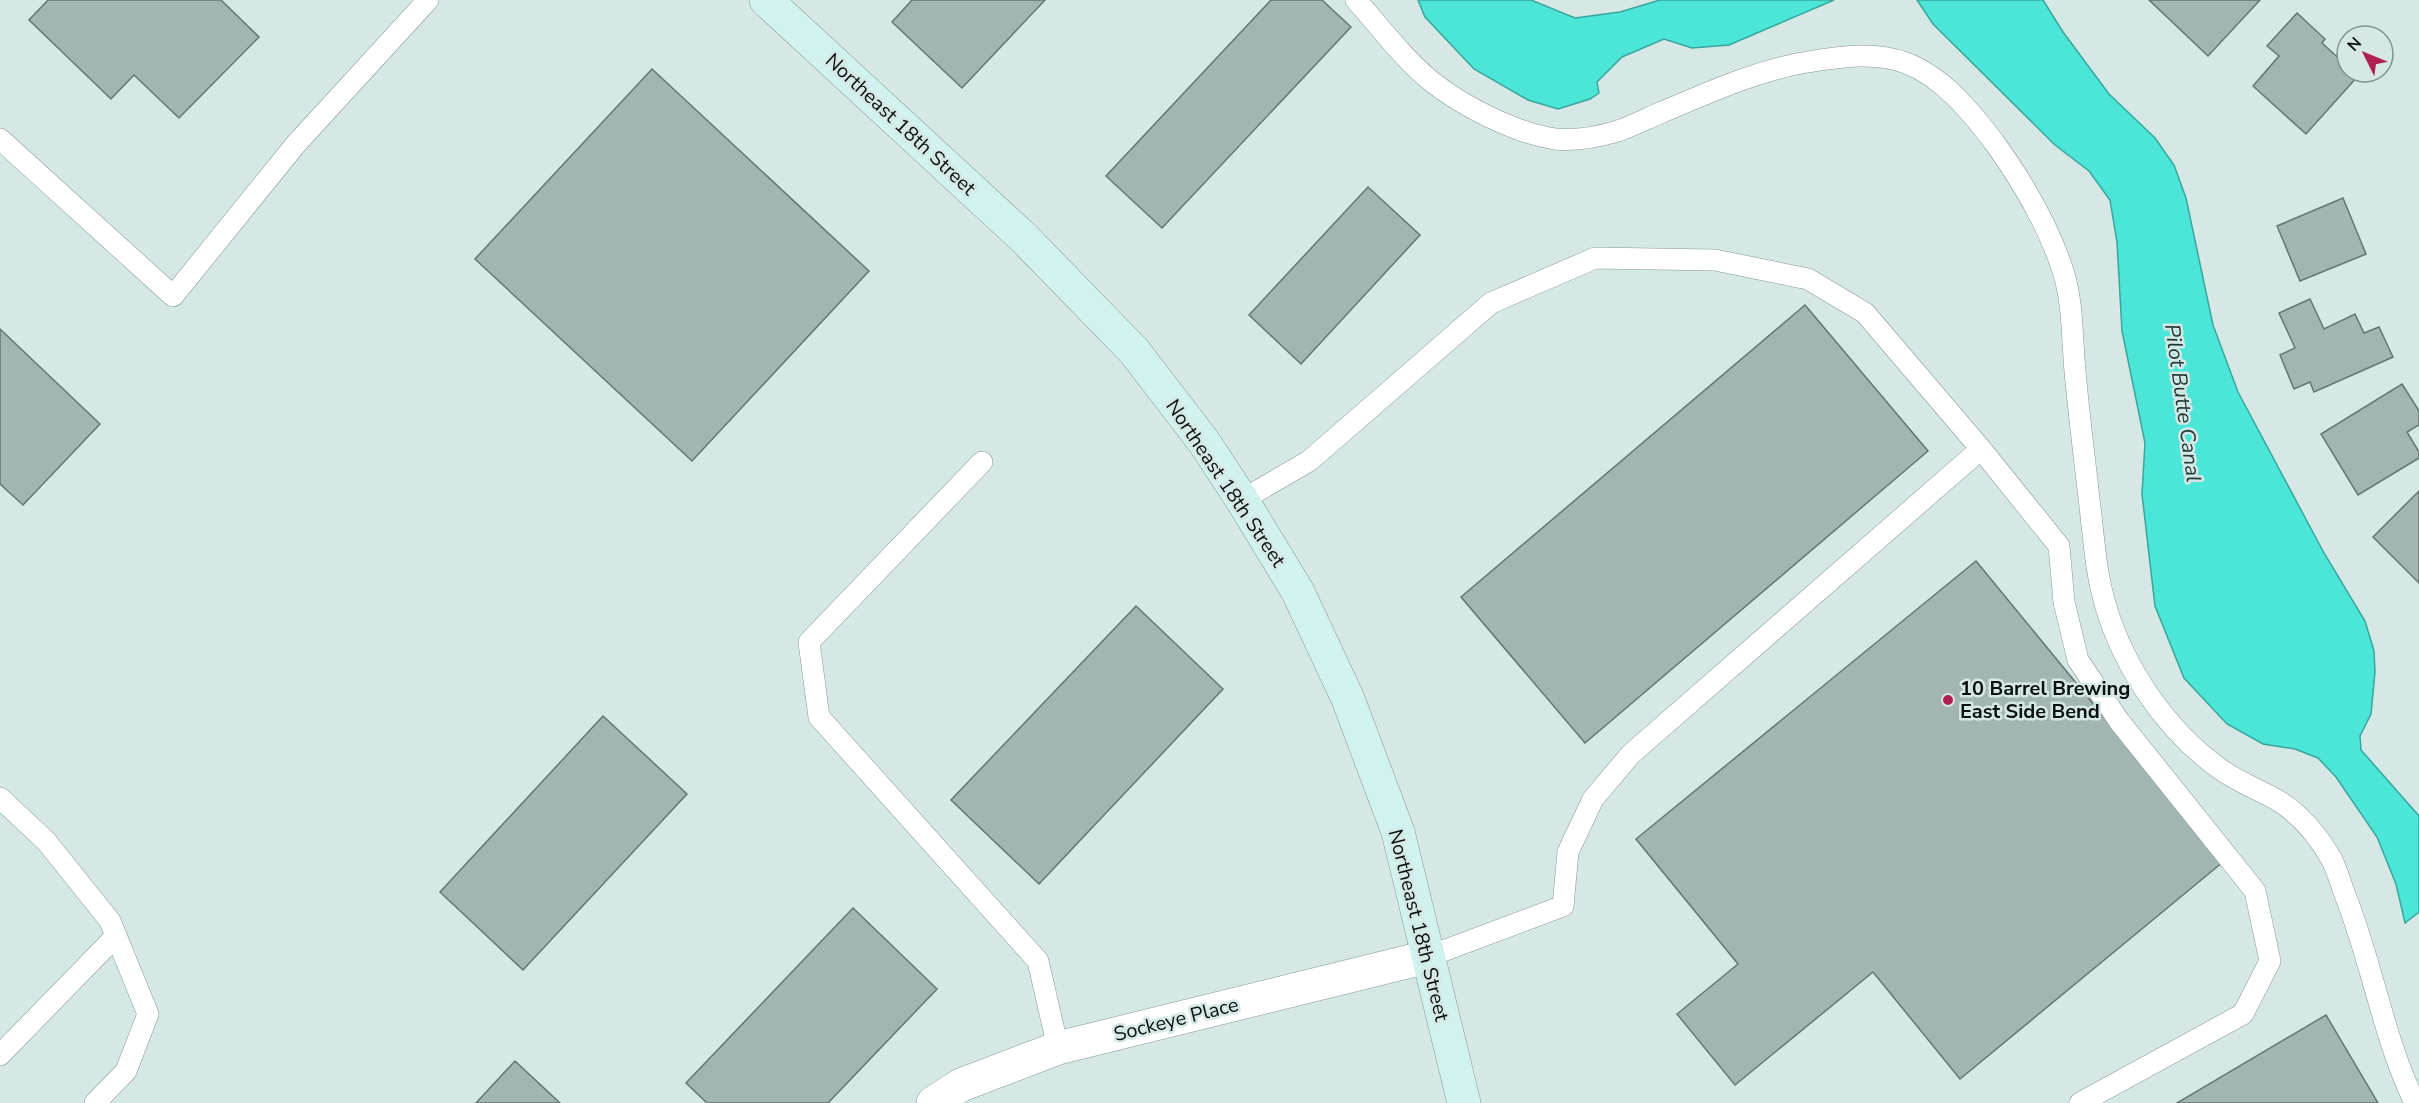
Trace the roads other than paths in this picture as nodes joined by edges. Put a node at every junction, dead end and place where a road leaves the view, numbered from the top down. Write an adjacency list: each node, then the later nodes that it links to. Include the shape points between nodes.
1 (428, 0): 4 (lane, via 296,144 173,296)
2 (766, 0): 7 (street, Northeast 18th Street, via 1024,238 1134,351 1204,442)
3 (1356, 0): 17 (lane, via 1434,83 1474,109 1517,128 1553,138 1580,139 1618,131 1745,78 1793,64 1872,55 1907,63 1941,84 1976,118 2017,174 2047,230 2064,274 2098,567 2106,608 2124,649 2150,697 2183,737 2220,769 2277,800 2304,821 2332,861 2360,932)
4 (0, 139)
5 (1981, 449): 7 (lane, via 1865,313 1808,279 1715,260 1595,258 1491,303 1309,461); 10 (lane, via 1630,754 1593,799 1568,852 1563,906); 16 (lane, via 2059,546 2064,602 2078,660 2119,722 2255,891 2270,961 2243,1014)
6 (982, 462): 11 (lane, via 809,642 819,717 1038,961)
7 (1242, 500): 10 (street, Northeast 18th Street, via 1298,592 1348,699 1398,832)
8 (0, 798): 9 (lane, via 46,841 110,921)
9 (116, 936): 12 (lane); 13 (lane, via 148,1014 126,1071)
10 (1427, 957): 11 (street, Sockeye Place); 15 (street, Northeast 18th Street)
11 (1058, 1048): 14 (street, Sockeye Place, via 961,1085)
12 (0, 1055)
13 (95, 1103)
14 (933, 1103)
15 (1464, 1103)
16 (2080, 1103)
17 (2415, 1103)

